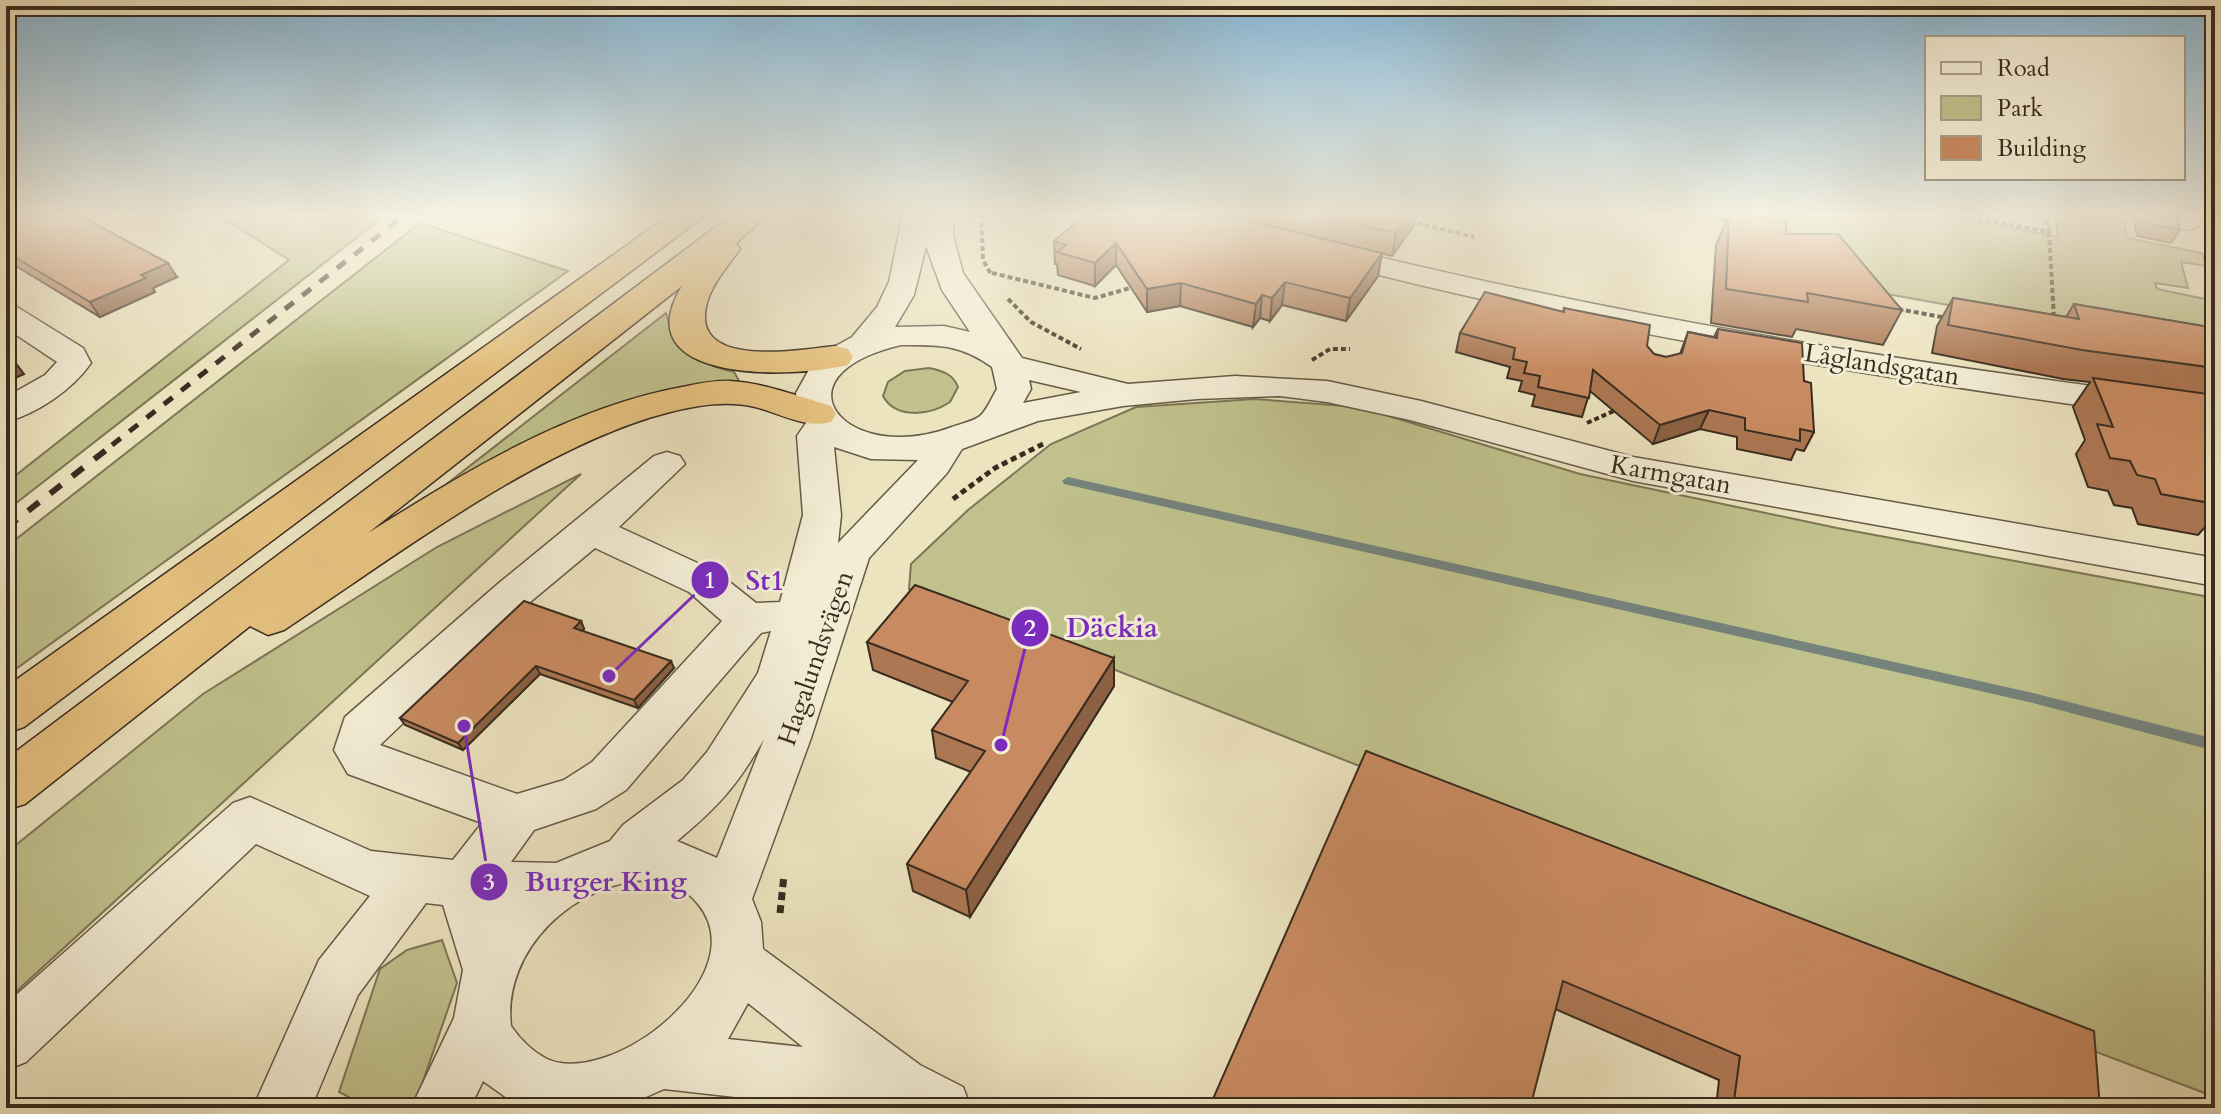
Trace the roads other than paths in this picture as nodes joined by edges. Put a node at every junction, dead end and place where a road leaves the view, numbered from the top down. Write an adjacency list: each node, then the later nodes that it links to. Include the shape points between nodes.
1 (620, 266): 24 (highway)
2 (686, 266): 25 (highway)
3 (714, 266): 9 (highway, via 688,309 688,329 697,342 732,361 762,364)
4 (909, 266): 8 (street, Hagalundsvägen, via 907,280 882,324)
5 (946, 266): 10 (street, via 951,283)
6 (1381, 266): 11 (street, Låglandsgatan, via 1663,338)
7 (6, 314): 14 (street, via 71,355 74,363 57,382)
8 (866, 340): 9 (street, Hagalundsvägen); 10 (street, Hagalundsvägen, via 952,337)
9 (835, 357): 16 (street, Hagalundsvägen, via 819,375 812,395)
10 (1009, 361): 12 (street, Karmgatan); 17 (street, via 1018,386)
11 (1930, 372): 13 (street); 15 (street, Låglandsgatan)
12 (1113, 389): 17 (street, Karmgatan); 21 (street, Karmgatan, via 1318,389 1608,463)
13 (1939, 406)
14 (6, 411)
15 (2215, 413)
16 (821, 419): 18 (street, via 864,445 890,450); 22 (street, Hagalundsvägen, via 815,436 822,515); 25 (highway, via 757,397 718,392 657,404 576,434 453,502)
17 (993, 424): 18 (street)
18 (947, 444): 30 (street, Hagalundsvägen, via 934,465 851,553)
19 (667, 464): 20 (street)
20 (591, 530): 23 (street, via 703,582); 26 (street, via 361,730 355,744 365,760)
21 (2215, 572)
22 (799, 611): 23 (street); 27 (street, Hagalundsvägen, via 779,676 744,738 700,794 641,840)
23 (748, 620): 26 (street, via 609,776 579,795)
24 (6, 713)
25 (24, 774)
26 (517, 815): 28 (street)
27 (625, 860): 29 (street); 30 (street, via 667,859 702,872)
28 (439, 882): 29 (street); 32 (street); 34 (street, via 366,873 250,818); 38 (street, via 338,978)
29 (559, 885): 32 (street, via 517,920)
30 (727, 898): 31 (street, via 738,927)
31 (736, 961): 35 (street, via 713,1015); 36 (street)
32 (489, 967): 33 (street)
33 (481, 1023): 37 (street, via 501,1063 541,1087); 39 (street)
34 (6, 1042)
35 (664, 1061): 36 (street); 37 (street)
36 (921, 1097)
37 (584, 1099)
38 (282, 1108)
39 (440, 1108)

